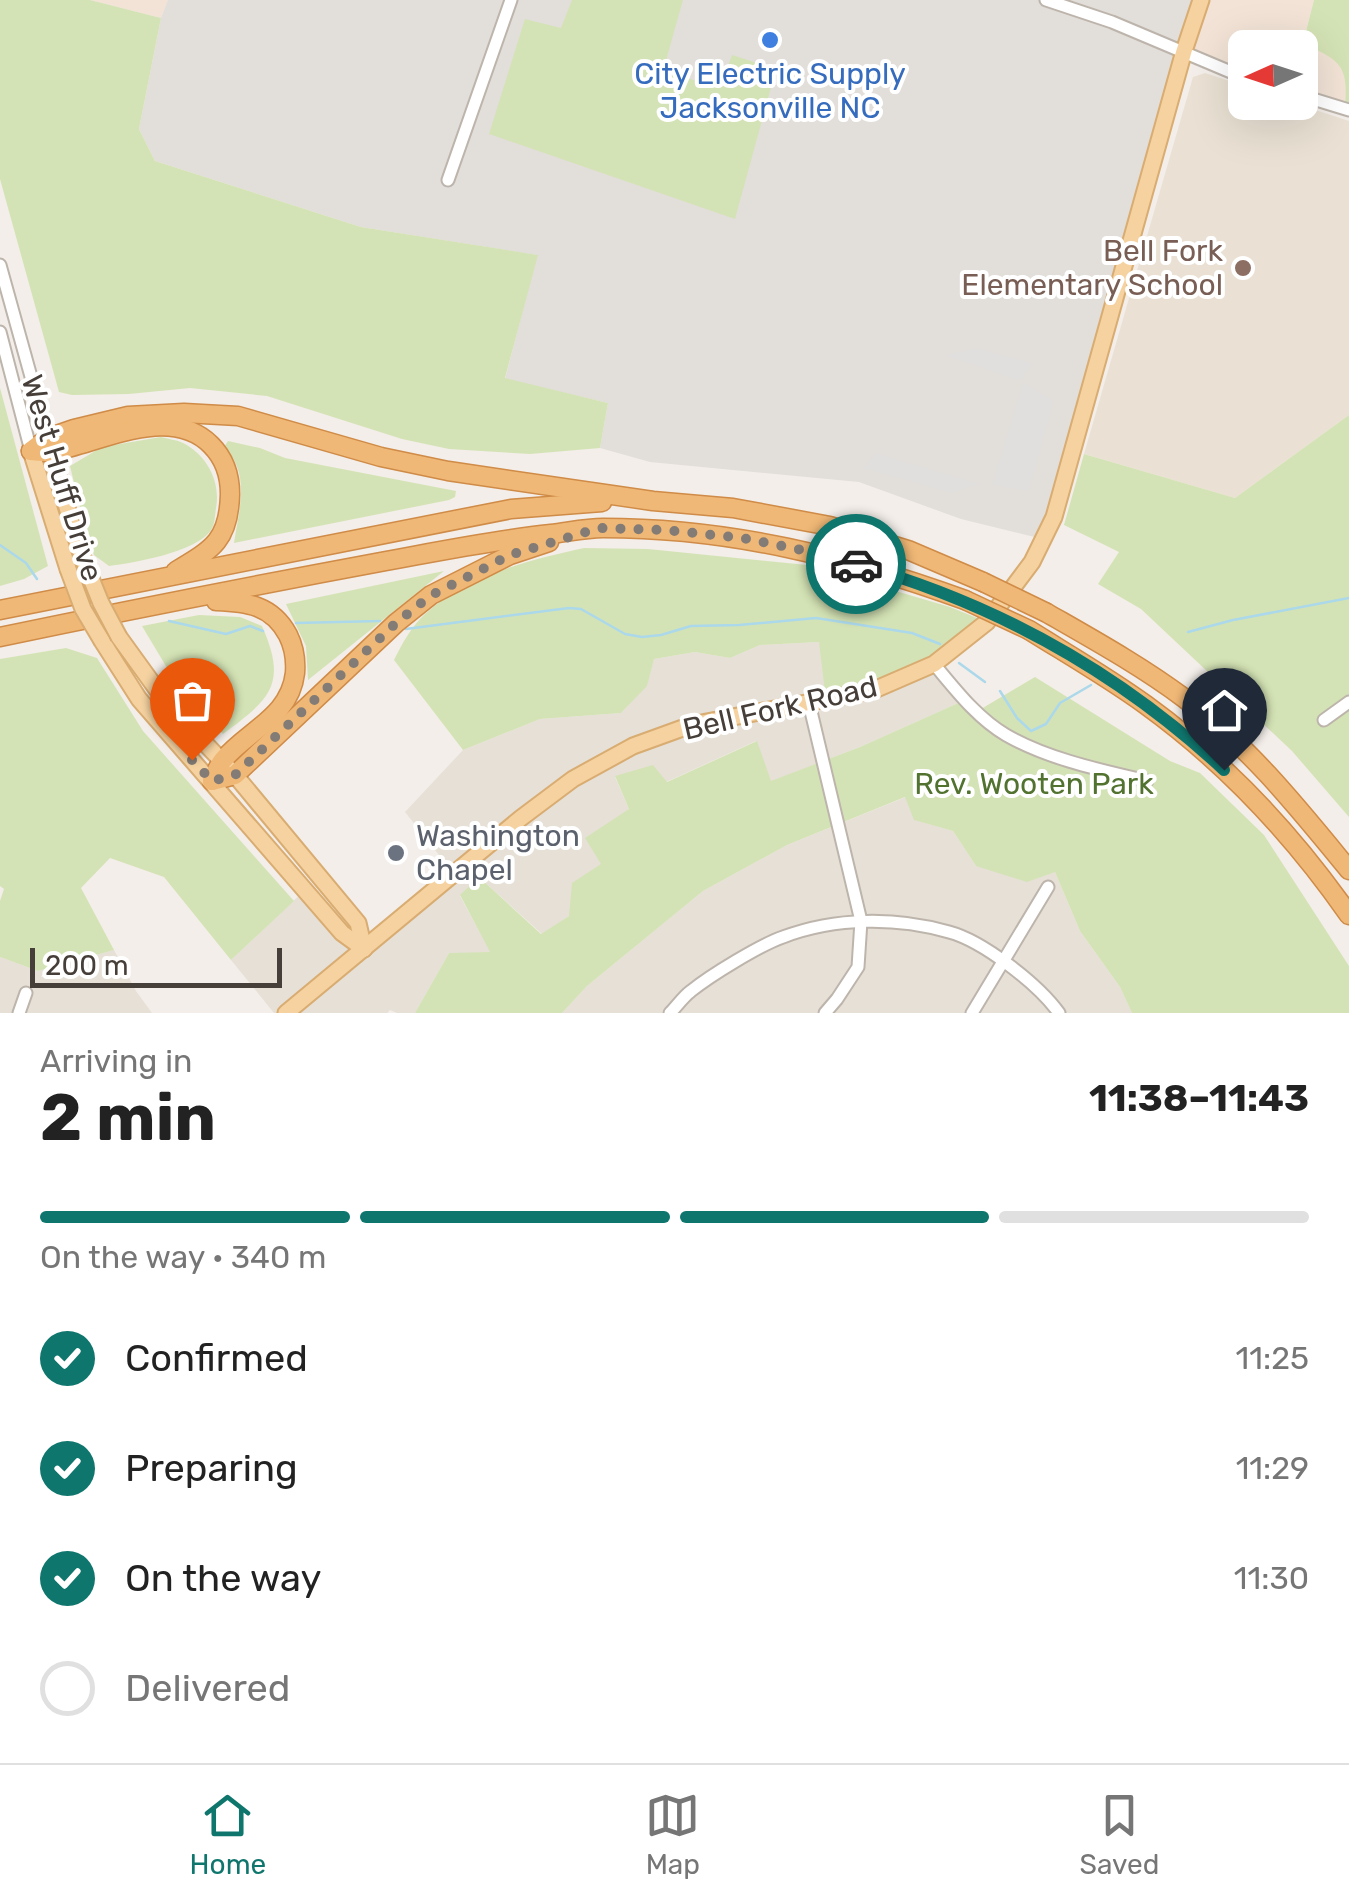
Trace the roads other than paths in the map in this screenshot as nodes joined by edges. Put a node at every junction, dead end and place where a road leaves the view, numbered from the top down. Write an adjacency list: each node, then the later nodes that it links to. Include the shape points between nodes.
1 (511, 0): 8 (street)
2 (1046, 0): 4 (street)
3 (1201, 0): 4 (main road, Bell Fork Road)
4 (1184, 51): 5 (street); 19 (main road, Bell Fork Road, via 1054,517 1032,562 987,622)
5 (1228, 70)
6 (1318, 101): 7 (street)
7 (1349, 110)
8 (448, 180)
9 (0, 265): 11 (street, West Huff Drive)
10 (0, 332): 12 (street, West Huff Drive)
11 (50, 445): 12 (highway); 13 (highway, via 74,429 128,416 238,416 448,471); 15 (highway, via 182,428 223,457 230,502 219,542); 23 (main road, West Huff Drive, bridge, via 101,604 166,702)
12 (31, 452): 24 (main road, West Huff Drive, bridge, via 83,609 139,699)
13 (653, 502): 15 (highway, via 511,508); 26 (highway, bridge, via 830,526 908,550 1047,613 1187,700 1254,761)
14 (599, 528): 16 (highway); 23 (highway, via 510,555 430,596); 28 (highway, bridge, via 742,538 832,557 965,600 1029,630 1147,705 1204,752 1264,808)
15 (164, 578): 17 (highway)
16 (181, 600): 18 (highway); 23 (highway, via 245,602 276,618 292,643 291,693)
17 (0, 610)
18 (0, 637)
19 (934, 664): 21 (main road, Bell Fork Road, via 874,690); 25 (street, via 1005,735 1076,765)
20 (1349, 702): 22 (street)
21 (810, 703): 29 (street); 30 (main road, Bell Fork Road, via 691,725 572,778)
22 (1324, 720)
23 (229, 768): 24 (highway); 30 (main road, West Huff Drive, via 358,923)
24 (212, 781): 30 (main road, West Huff Drive)
25 (1147, 781)
26 (1349, 870)
27 (1048, 887): 31 (street)
28 (1349, 915)
29 (861, 921): 31 (street, via 954,933); 35 (street, via 782,937 690,992); 36 (street, via 858,967)
30 (364, 950): 34 (main road, Bell Fork Road)
31 (1004, 960): 37 (street); 38 (street)
32 (26, 992): 33 (street)
33 (19, 1013)
34 (286, 1013)
35 (670, 1013)
36 (824, 1013)
37 (972, 1013)
38 (1059, 1013)

